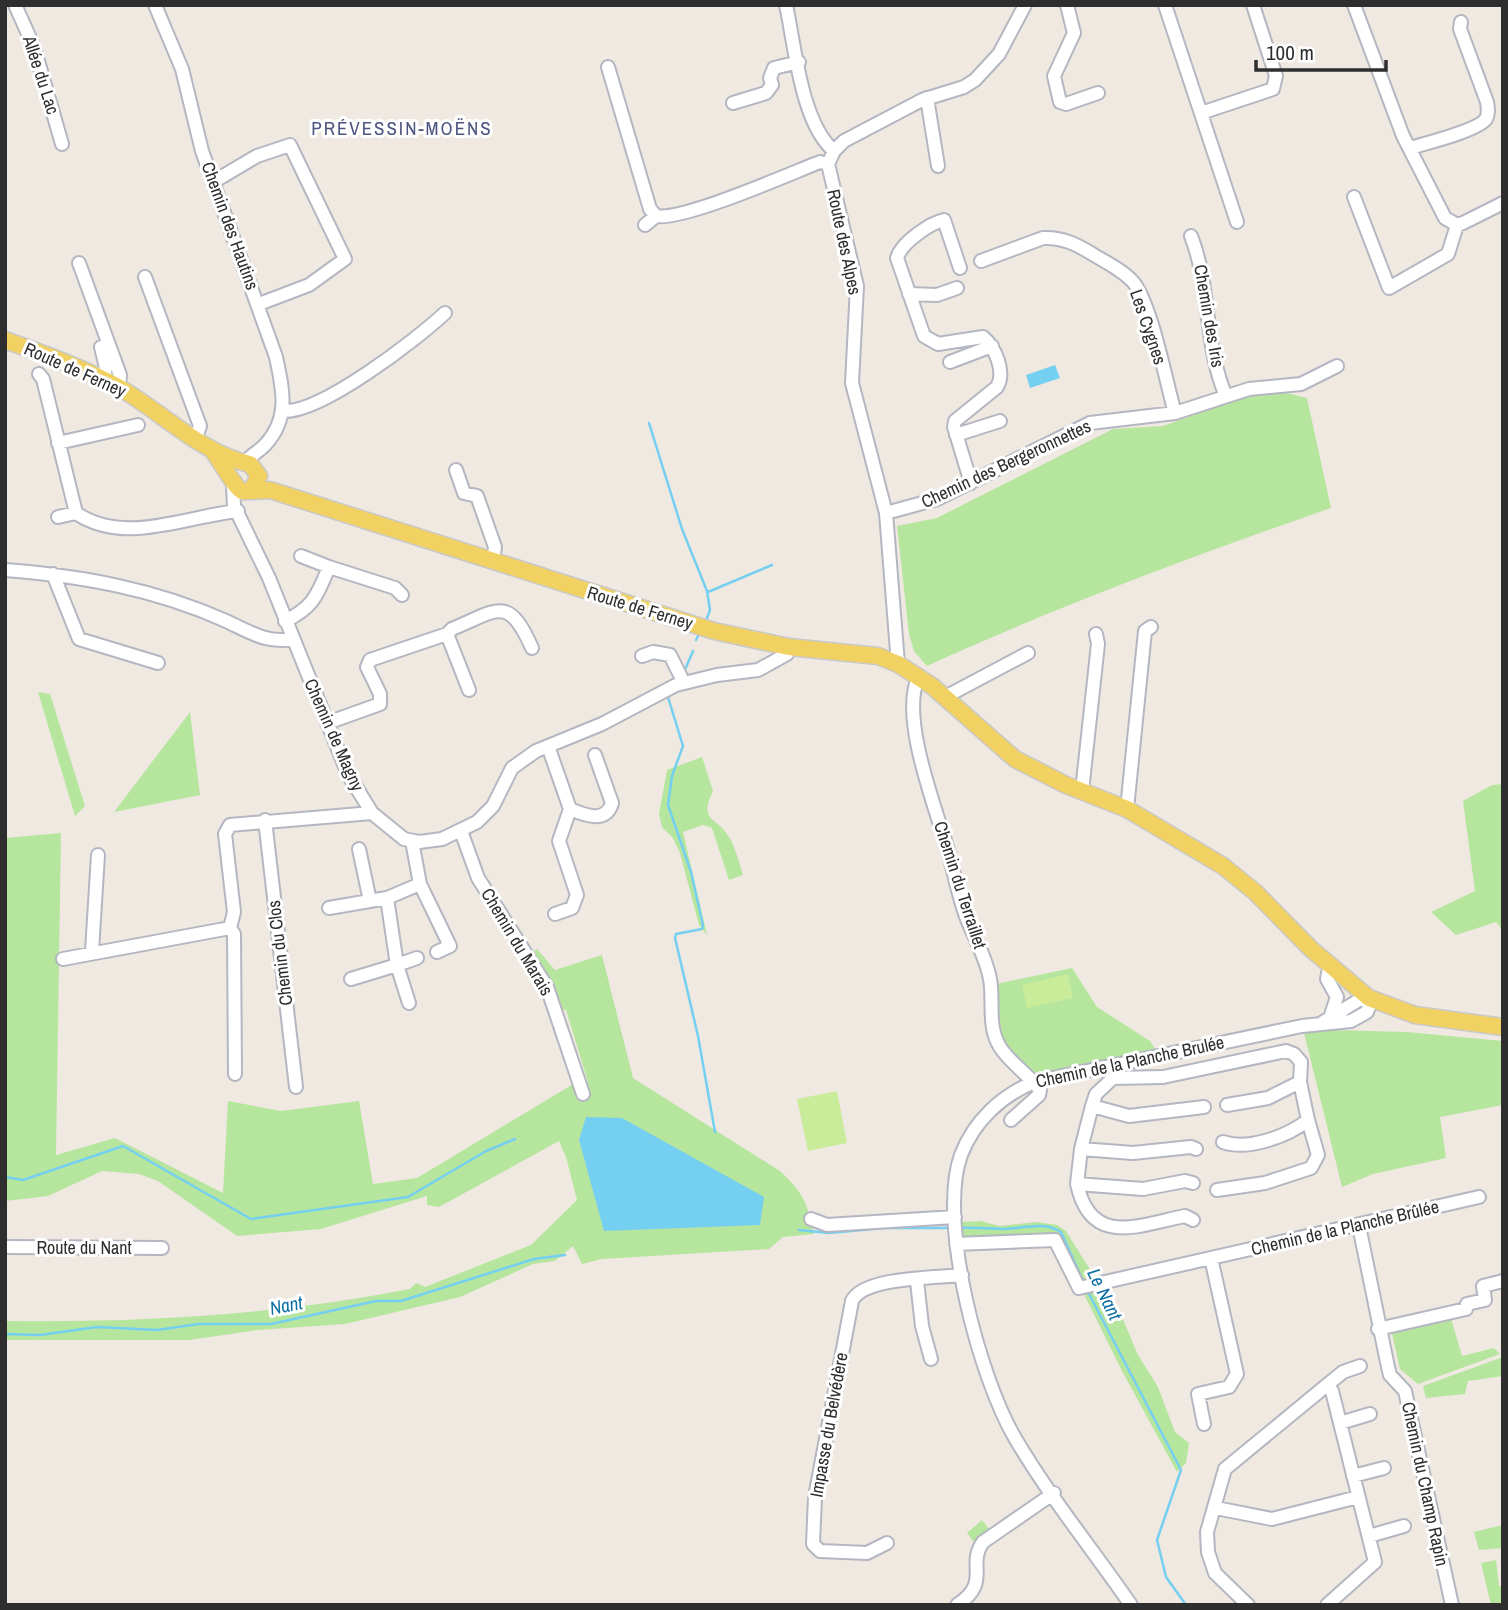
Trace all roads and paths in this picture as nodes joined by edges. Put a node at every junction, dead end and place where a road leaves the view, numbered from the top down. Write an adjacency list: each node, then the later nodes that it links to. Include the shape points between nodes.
1 (155, 5): 21 (street, Chemin des Hautins, via 181,69)
2 (786, 5): 10 (street)
3 (1025, 5): 13 (street, via 986,70 964,87)
4 (1067, 5): 12 (street, via 1074,33 1054,76 1060,102)
5 (1165, 5): 15 (street)
6 (1253, 5): 15 (street, via 1276,76 1273,89)
7 (1354, 5): 17 (street)
8 (14, 8): 16 (street, Allée du Lac, via 34,47)
9 (1461, 22): 17 (street, via 1487,102 1485,120)
10 (799, 62): 14 (street, via 774,68 766,93); 18 (street, via 809,111)
11 (608, 67): 24 (street, via 650,209)
12 (1098, 93)
13 (927, 98): 18 (street, via 844,141); 20 (street)
14 (733, 103)
15 (1202, 113): 25 (street)
16 (62, 144)
17 (1410, 148): 27 (street, via 1446,218)
18 (834, 151): 19 (street, Route des Alpes)
19 (828, 164): 24 (street, via 820,162 715,203 665,218); 56 (street, Route des Alpes, via 857,286 852,383)
20 (938, 166)
21 (213, 182): 34 (street, Chemin des Hautins); 34 (street, via 257,156 290,145 345,259 309,285)
22 (1354, 197): 27 (street, via 1389,288 1448,254)
23 (1503, 202): 27 (street)
24 (656, 216): 26 (street)
25 (1237, 222)
26 (645, 225)
27 (1457, 225)
28 (1191, 236): 43 (street, Chemin des Iris)
29 (981, 261): 45 (street, Les Cygnes, via 1054,237 1079,245 1125,275 1141,297)
30 (960, 268): 33 (street, via 944,220 935,222 897,258)
31 (145, 277): 49 (street, via 200,426)
32 (957, 288): 33 (street, via 937,295)
33 (909, 294): 37 (street, via 930,341 947,343 977,335)
34 (259, 304): 44 (street, Chemin des Hautins, via 276,357)
35 (445, 313): 44 (street, via 418,338 309,407)
36 (5, 340): 41 (main road, Route de Ferney)
37 (992, 346): 38 (street); 48 (street, via 1002,380 955,421)
38 (950, 362)
39 (1337, 366): 43 (street, Chemin des Bergeronnettes, via 1290,386 1249,388)
40 (39, 374): 50 (street)
41 (103, 379): 42 (main road, Route de Ferney); 42 (street, via 105,359 77,267 120,375)
42 (119, 388): 49 (main road, Route de Ferney)
43 (1226, 396): 45 (street, Chemin des Bergeronnettes)
44 (284, 411): 52 (street)
45 (1175, 413): 53 (street, Chemin des Bergeronnettes, via 1090,424)
46 (1000, 421): 48 (street)
47 (138, 425): 50 (street)
48 (957, 435): 53 (street)
49 (196, 438): 52 (main road, Route de Ferney)
50 (58, 443): 55 (street)
51 (456, 470): 59 (street, via 464,493 478,496 495,547)
52 (248, 479): 54 (street, Chemin de Magny, via 233,501); 59 (main road, Route de Ferney)
53 (971, 482): 56 (street, Chemin des Bergeronnettes, via 937,499)
54 (239, 511): 55 (street, via 158,527 110,525); 64 (street, Chemin de Magny)
55 (76, 513): 57 (street)
56 (886, 513): 74 (street, Route des Alpes)
57 (58, 517)
58 (301, 556): 60 (street)
59 (493, 562): 69 (main road, Route de Ferney, via 714,631)
60 (329, 567): 63 (street, via 395,588); 64 (street, via 313,603)
61 (5, 570): 62 (street)
62 (53, 574): 68 (street, via 140,588 258,636); 73 (street, via 79,639)
63 (402, 595)
64 (285, 621): 68 (street, Chemin de Magny)
65 (1151, 626): 85 (street, via 1145,631)
66 (447, 634): 70 (street, via 504,610 520,621); 78 (street); 80 (street, via 370,660 367,667 380,704)
67 (1096, 634): 83 (street)
68 (292, 639): 80 (street, Chemin de Magny)
69 (789, 647): 74 (main road, Route de Ferney, via 866,654); 77 (street, via 776,663 758,670)
70 (532, 648)
71 (1028, 653): 79 (street)
72 (642, 656): 77 (street, via 653,652 670,655)
73 (158, 663)
74 (898, 663): 76 (main road, Route de Ferney)
75 (1101, 664): 83 (street)
76 (919, 676): 79 (main road, Route de Ferney); 114 (street, Chemin du Terraillet, via 913,698 925,776 967,919 991,982 996,1037)
77 (684, 682): 81 (street)
78 (469, 690)
79 (945, 697): 83 (main road, Route de Ferney, via 1036,772)
80 (327, 723): 86 (street, Chemin de Magny, via 353,784)
81 (548, 746): 84 (street); 88 (street, via 518,762 490,810)
82 (595, 755): 84 (street, via 612,803 610,809 591,817)
83 (1085, 792): 85 (main road, Route de Ferney)
84 (570, 809): 96 (street, via 559,841 577,895 572,908)
85 (1127, 809): 98 (main road, Route de Ferney, via 1244,882)
86 (372, 813): 87 (street); 89 (street, Chemin de Magny)
87 (265, 820): 97 (street, via 226,828 234,912); 116 (street, Chemin du Clos)
88 (461, 831): 89 (street, via 442,839); 117 (street, Chemin du Marais, via 478,878 547,987)
89 (412, 841): 92 (street)
90 (359, 849): 94 (street)
91 (98, 855): 99 (street)
92 (420, 884): 93 (street); 100 (street, via 450,946)
93 (387, 898): 94 (street); 103 (street)
94 (370, 901): 95 (street)
95 (329, 908)
96 (555, 914)
97 (230, 928): 99 (street); 113 (street, via 234,933)
98 (1311, 949): 104 (main road); 106 (main road)
99 (92, 951): 102 (street)
100 (437, 952)
101 (417, 958): 103 (street)
102 (63, 959)
103 (397, 965): 105 (street); 107 (street)
104 (1328, 973): 106 (main road); 108 (street, via 1337,997)
105 (351, 979)
106 (1366, 1002): 108 (street, Chemin de la Planche Brulée); 109 (main road, via 1415,1015); 110 (main road, via 1418,1024)
107 (409, 1003)
108 (1326, 1020): 111 (street, Chemin de la Planche Brulée)
109 (1503, 1027)
110 (1503, 1033)
111 (1203, 1046): 112 (street); 114 (street, Chemin de la Planche Brulée)
112 (1208, 1067): 115 (street, via 1286,1051 1301,1062); 119 (street, via 1163,1077 1113,1078 1096,1094)
113 (235, 1074)
114 (1034, 1082): 122 (street, via 1039,1095); 133 (street, Chemin de la Planche Brulée, via 1004,1097 973,1132 961,1154 956,1175)
115 (1300, 1082): 118 (street, via 1268,1098); 121 (street)
116 (296, 1087)
117 (583, 1094)
118 (1227, 1105)
119 (1092, 1106): 120 (street, via 1129,1116); 124 (street)
120 (1204, 1107)
121 (1308, 1119): 123 (street, via 1272,1138 1230,1145); 128 (street, via 1318,1155 1311,1168 1265,1183)
122 (1011, 1120)
123 (1223, 1142)
124 (1081, 1149): 125 (street, via 1133,1153); 127 (street)
125 (1196, 1149)
126 (1192, 1183): 127 (street, via 1143,1189)
127 (1077, 1184): 131 (street, via 1088,1214 1106,1226 1122,1228 1185,1216)
128 (1217, 1190)
129 (1479, 1197): 132 (street, Chemin de la Planche Brûlée)
130 (811, 1219): 133 (street, via 827,1225)
131 (1193, 1220)
132 (1359, 1226): 136 (street, Chemin de la Planche Brûlée); 140 (street, Chemin du Champ Rapin)
133 (956, 1229): 136 (street, Chemin de la Planche Brûlée, via 1055,1240 1079,1288); 137 (street, Chemin de la Planche Brulée)
134 (5, 1247): 135 (street, Route du Nant)
135 (162, 1248)
136 (1211, 1258): 146 (street, via 1237,1374 1229,1387 1198,1394)
137 (962, 1275): 138 (street, Impasse du Belvédère); 149 (street, Chemin de la Planche Brulée, via 997,1401 1016,1439)
138 (917, 1280): 141 (street); 154 (street, Impasse du Belvédère, via 872,1284 855,1293 815,1497 813,1544 820,1551 867,1553)
139 (1503, 1281): 140 (street, via 1483,1286 1485,1300 1467,1304 1466,1309)
140 (1378, 1329): 159 (street, Chemin du Champ Rapin, via 1390,1375 1405,1391)
141 (931, 1359)
142 (1360, 1366): 143 (street)
143 (1327, 1385): 145 (street); 151 (street, via 1225,1469)
144 (1370, 1414): 145 (street)
145 (1340, 1423): 148 (street)
146 (1204, 1424)
147 (1384, 1468): 148 (street)
148 (1353, 1476): 150 (street)
149 (1054, 1493): 155 (street, via 983,1542 976,1587); 156 (street, Chemin de la Planche Brulée)
150 (1358, 1497): 151 (street, via 1272,1519); 153 (street)
151 (1216, 1508): 157 (street, via 1207,1532 1210,1561 1215,1573)
152 (1404, 1526): 153 (street)
153 (1369, 1536): 158 (street, via 1376,1562)
154 (887, 1544)
155 (957, 1605)
156 (1131, 1605)
157 (1248, 1605)
158 (1327, 1605)
159 (1452, 1605)

